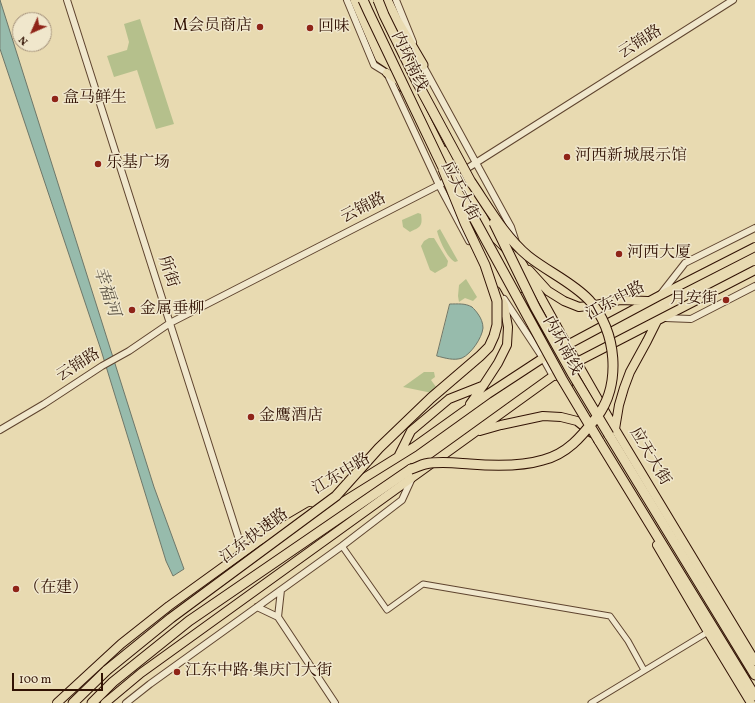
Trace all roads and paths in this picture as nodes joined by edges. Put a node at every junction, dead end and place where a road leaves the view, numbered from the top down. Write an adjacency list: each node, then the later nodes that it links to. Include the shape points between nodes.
1 (68, 0): 28 (street, 所街)
2 (347, 0): 12 (street, 应天大街, via 374,65)
3 (356, 0): 13 (highway, via 380,58)
4 (363, 0): 15 (highway, 内环南线, bridge)
5 (369, 0): 13 (main road, 应天大街)
6 (372, 0): 16 (main road, 应天大街)
7 (378, 0): 17 (highway, 内环南线, bridge, via 417,82)
8 (387, 0): 11 (highway)
9 (396, 0): 11 (street, 应天大街)
10 (733, 0): 14 (street, 云锦路)
11 (423, 65): 14 (street, 应天大街)
12 (387, 73): 16 (main road, via 399,81); 18 (street, 应天大街)
13 (402, 73): 16 (main road, 应天大街)
14 (477, 163): 16 (street, 云锦路); 21 (street, 应天大街, via 512,227)
15 (443, 169): 53 (highway, 内环南线, bridge, via 562,378); 55 (highway, 江东快速路, bridge, via 485,266 497,301 497,325 489,347 379,448 336,496 171,618)
16 (457, 174): 18 (street, 云锦路); 21 (main road, 应天大街, via 493,236); 30 (main road, 应天大街)
17 (469, 179): 43 (highway, 江东快速路, bridge, via 508,235 528,256 576,288 601,316 610,337 612,355 613,373 609,394 602,411 577,441 542,461 505,465 448,462 425,464); 52 (highway, 内环南线, bridge, via 573,375)
18 (439, 185): 22 (street, 应天大街); 28 (street, 云锦路)
19 (755, 228): 25 (street, 江东中路, via 685,263)
20 (755, 247): 25 (main road, 江东中路)
21 (523, 265): 26 (main road, via 548,290 579,307 620,300); 29 (main road, 应天大街)
22 (484, 269): 31 (street, 应天大街); 36 (main road, via 504,305 508,327 507,345)
23 (755, 270): 27 (main road)
24 (755, 286): 27 (street, via 691,319)
25 (659, 296): 26 (main road, 江东中路)
26 (649, 301): 29 (main road, 江东中路)
27 (660, 319): 32 (main road); 38 (main road, via 630,372 619,405)
28 (170, 323): 39 (street, 云锦路); 45 (street, 所街)
29 (567, 344): 30 (main road, 江东中路); 32 (main road, 应天大街)
30 (553, 352): 31 (main road, 江东中路); 33 (main road, 应天大街)
31 (543, 358): 34 (street, 应天大街); 37 (main road, 江东中路)
32 (577, 362): 33 (main road); 38 (main road, 应天大街)
33 (563, 370): 34 (main road); 35 (main road, 应天大街)
34 (553, 376): 35 (street); 40 (main road)
35 (568, 383): 41 (main road, 应天大街)
36 (483, 386): 37 (main road); 42 (main road, via 449,399 411,430)
37 (465, 410): 42 (main road, 江东中路)
38 (615, 429): 50 (main road, 应天大街)
39 (0, 430)
40 (474, 434): 41 (main road, via 501,425 549,416 577,421); 43 (main road)
41 (595, 436): 49 (main road, 应天大街)
42 (398, 457): 45 (main road, 江东中路, via 350,488 259,540)
43 (412, 474): 44 (street, via 402,500); 56 (highway, 江东快速路, via 189,621 113,682); 57 (main road)
44 (342, 546): 46 (street); 51 (street, via 386,610 424,584 610,616)
45 (244, 552): 54 (main road, 江东中路, via 121,644)
46 (281, 590): 47 (street); 48 (street)
47 (257, 607): 48 (street); 58 (street)
48 (278, 617): 59 (street)
49 (708, 632): 51 (street); 61 (main road, 应天大街)
50 (755, 660)
51 (644, 670): 60 (street)
52 (755, 675)
53 (755, 696)
54 (56, 703)
55 (73, 703)
56 (92, 703)
57 (105, 703)
58 (126, 703)
59 (335, 703)
60 (591, 703)
61 (751, 703)

